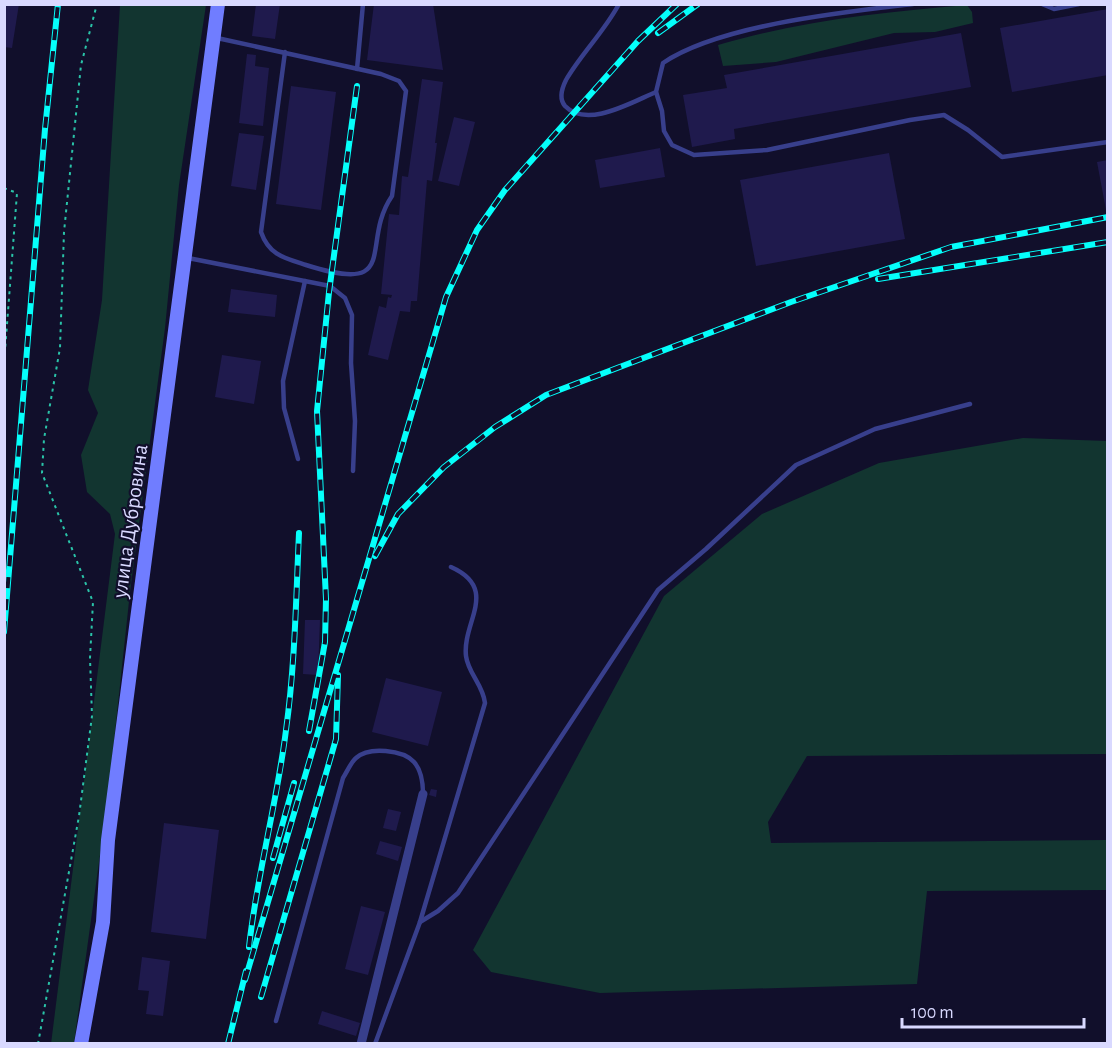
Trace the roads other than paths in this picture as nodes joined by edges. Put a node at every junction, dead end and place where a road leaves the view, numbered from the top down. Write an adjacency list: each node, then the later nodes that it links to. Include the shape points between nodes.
1 (218, 4): 7 (main road, улица Дубровина)
2 (363, 4): 9 (lane)
3 (619, 4): 10 (lane, via 608,25 565,81 563,104 572,112 590,116)
4 (913, 4): 10 (lane, via 762,27 683,49 663,63)
5 (1042, 4): 6 (lane, via 1054,9)
6 (1079, 4)
7 (214, 38): 8 (lane); 12 (main road, улица Дубровина)
8 (285, 52): 9 (lane); 9 (lane, via 261,231 266,246 278,256 353,275 368,270 375,261 384,207 392,196 406,90 399,81)
9 (357, 69)
10 (656, 92): 11 (lane, via 664,131 672,146 694,155 767,150 944,115 1002,157)
11 (1107, 142)
12 (185, 258): 13 (lane); 21 (main road, улица Дубровина, via 108,840 103,922)
13 (305, 281): 15 (lane, via 283,381 284,408); 16 (lane, via 330,286 345,298 352,315)
14 (970, 404): 19 (lane, via 875,429 795,465 658,590 458,893)
15 (298, 459)
16 (353, 471)
17 (451, 567): 19 (lane, via 466,573 476,587 465,655 484,692 485,703)
18 (423, 794): 20 (lane, via 423,781 414,763 405,757 372,751 356,757 343,778); 22 (street)
19 (420, 922): 23 (lane)
20 (276, 1021)
21 (81, 1044)
22 (360, 1044)
23 (375, 1044)

